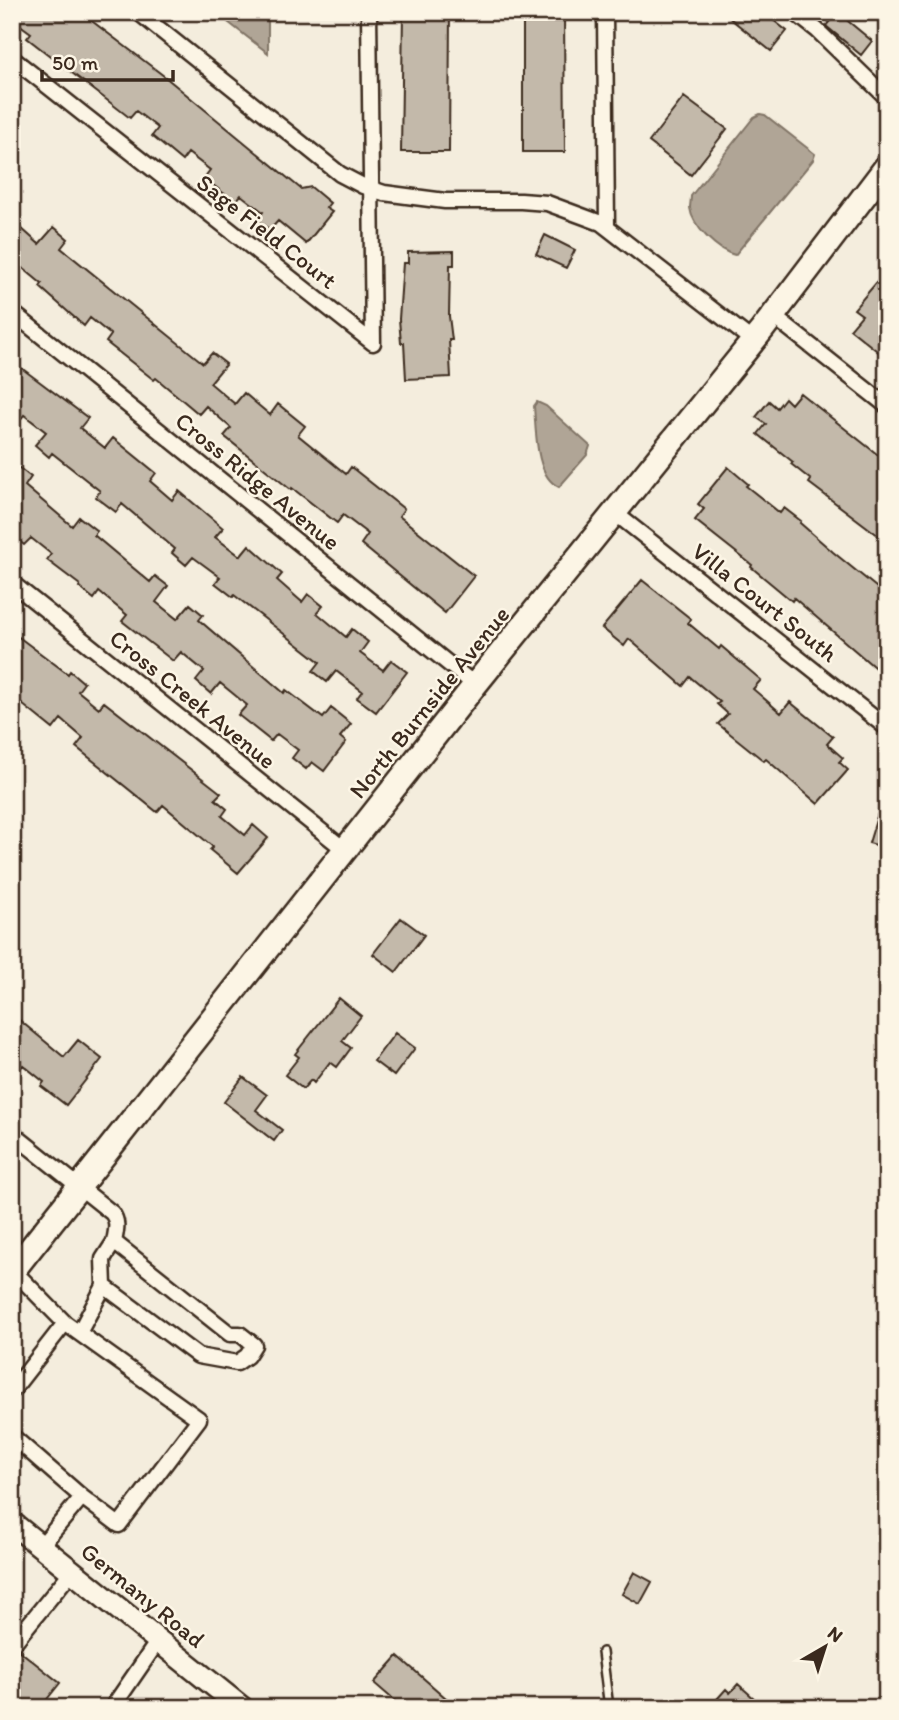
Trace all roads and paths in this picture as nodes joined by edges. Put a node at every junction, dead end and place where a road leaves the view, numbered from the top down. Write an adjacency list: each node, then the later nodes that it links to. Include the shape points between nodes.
1 (138, 12): 8 (street, via 322,161)
2 (369, 12): 8 (street, Sage Field Court)
3 (605, 12): 10 (street)
4 (794, 12): 6 (street)
5 (12, 58): 8 (street, Sage Field Court, via 373,343)
6 (887, 98)
7 (887, 166): 9 (main road, North Burnside Avenue)
8 (371, 189): 10 (street, via 425,200 547,204)
9 (877, 193): 12 (main road, North Burnside Avenue)
10 (607, 227): 13 (street)
11 (12, 312): 17 (street, Cross Ridge Avenue)
12 (772, 315): 13 (main road, North Burnside Avenue); 14 (street)
13 (753, 341): 15 (main road, North Burnside Avenue)
14 (887, 406)
15 (615, 513): 17 (main road, North Burnside Avenue); 18 (street, Villa Court South)
16 (12, 583): 19 (street, Cross Creek Avenue)
17 (475, 685): 19 (main road, North Burnside Avenue)
18 (887, 728)
19 (345, 850): 21 (main road, North Burnside Avenue)
20 (12, 1133): 21 (street)
21 (79, 1187): 22 (street, via 116,1218); 23 (main road, North Burnside Avenue)
22 (114, 1242): 24 (street, via 103,1259); 24 (street, via 230,1334 240,1334 254,1345 237,1363 198,1356)
23 (13, 1271): 25 (street)
24 (104, 1286): 26 (street)
25 (65, 1323): 26 (street); 27 (street)
26 (79, 1334): 29 (street, via 199,1419 120,1525)
27 (12, 1391)
28 (12, 1436): 29 (street)
29 (82, 1497): 31 (street)
30 (12, 1523): 31 (main road, Germany Road)
31 (41, 1546): 32 (main road, Germany Road)
32 (72, 1571): 33 (main road, Germany Road); 34 (street)
33 (158, 1641): 36 (street); 37 (main road, Germany Road)
34 (12, 1645)
35 (602, 1652): 38 (lane)
36 (112, 1708)
37 (242, 1708)
38 (609, 1708)

